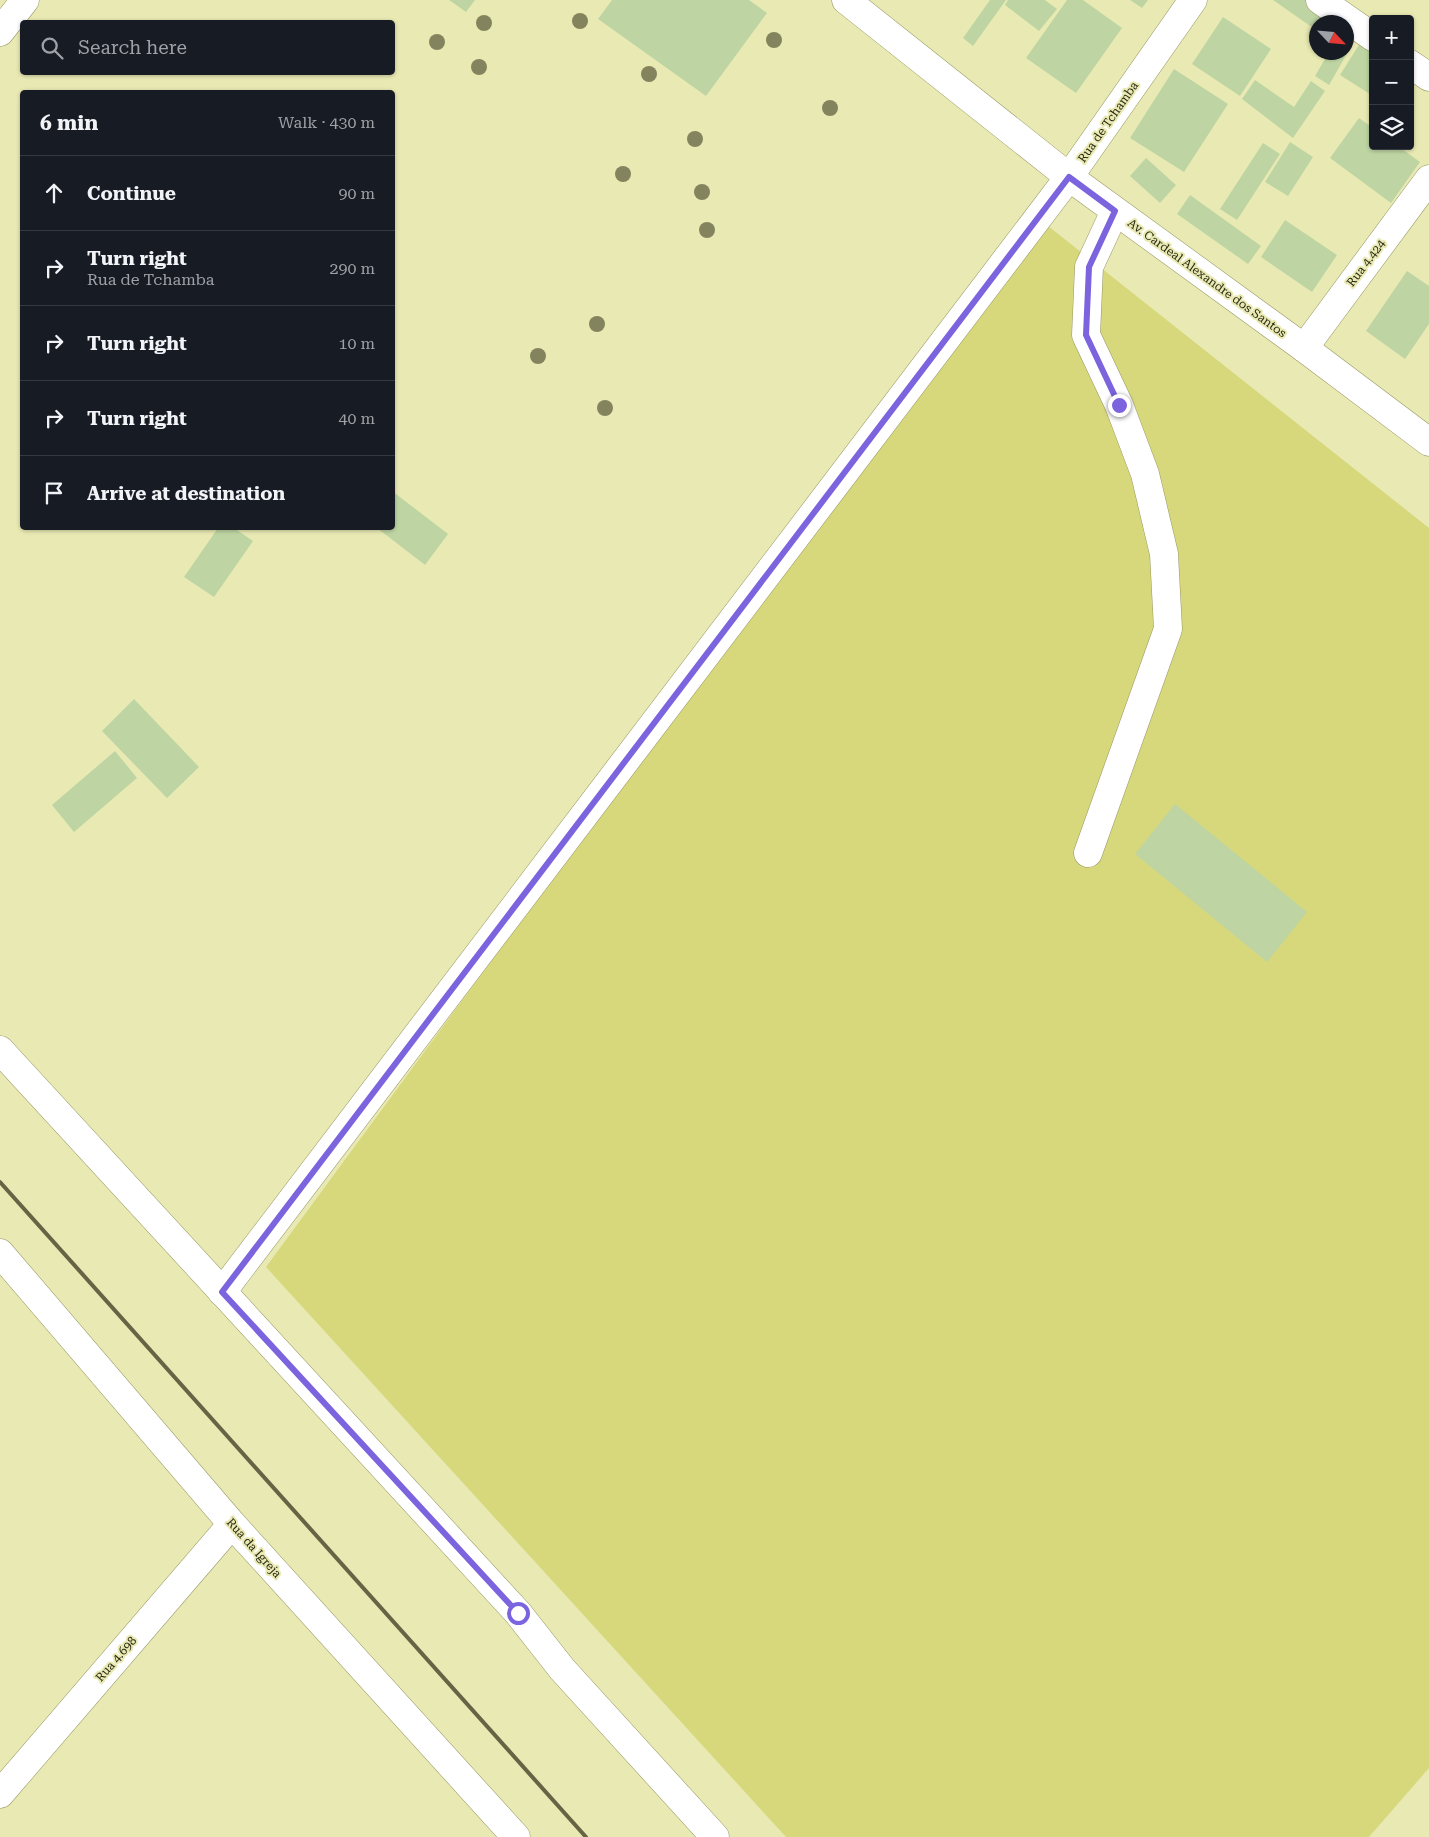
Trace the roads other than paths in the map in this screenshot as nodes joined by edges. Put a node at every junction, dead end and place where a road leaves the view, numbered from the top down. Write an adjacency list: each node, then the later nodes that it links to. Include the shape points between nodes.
1 (25, 0): 5 (street)
2 (846, 0): 9 (street, Av. Cardeal Alexandre dos Santos)
3 (1193, 0): 9 (street, Rua de Tchamba)
4 (1320, 0): 6 (street)
5 (0, 32)
6 (1369, 34)
7 (1414, 67): 8 (street)
8 (1429, 77)
9 (1069, 177): 11 (street, Av. Cardeal Alexandre dos Santos); 17 (street, Rua de Tchamba)
10 (1429, 179): 12 (street, Rua 4.424)
11 (1115, 211): 12 (street, Av. Cardeal Alexandre dos Santos); 14 (street, via 1089,267 1086,335 1119,405 1145,474 1164,554 1168,629)
12 (1304, 348): 13 (street, Av. Cardeal Alexandre dos Santos)
13 (1429, 442)
14 (1088, 853)
15 (0, 1050): 17 (street)
16 (0, 1253): 18 (street, Rua da Igreja)
17 (222, 1292): 21 (street, via 518,1613 562,1669)
18 (232, 1524): 19 (street, Rua 4.698); 20 (street, Rua da Igreja)
19 (0, 1794)
20 (516, 1837)
21 (715, 1837)

